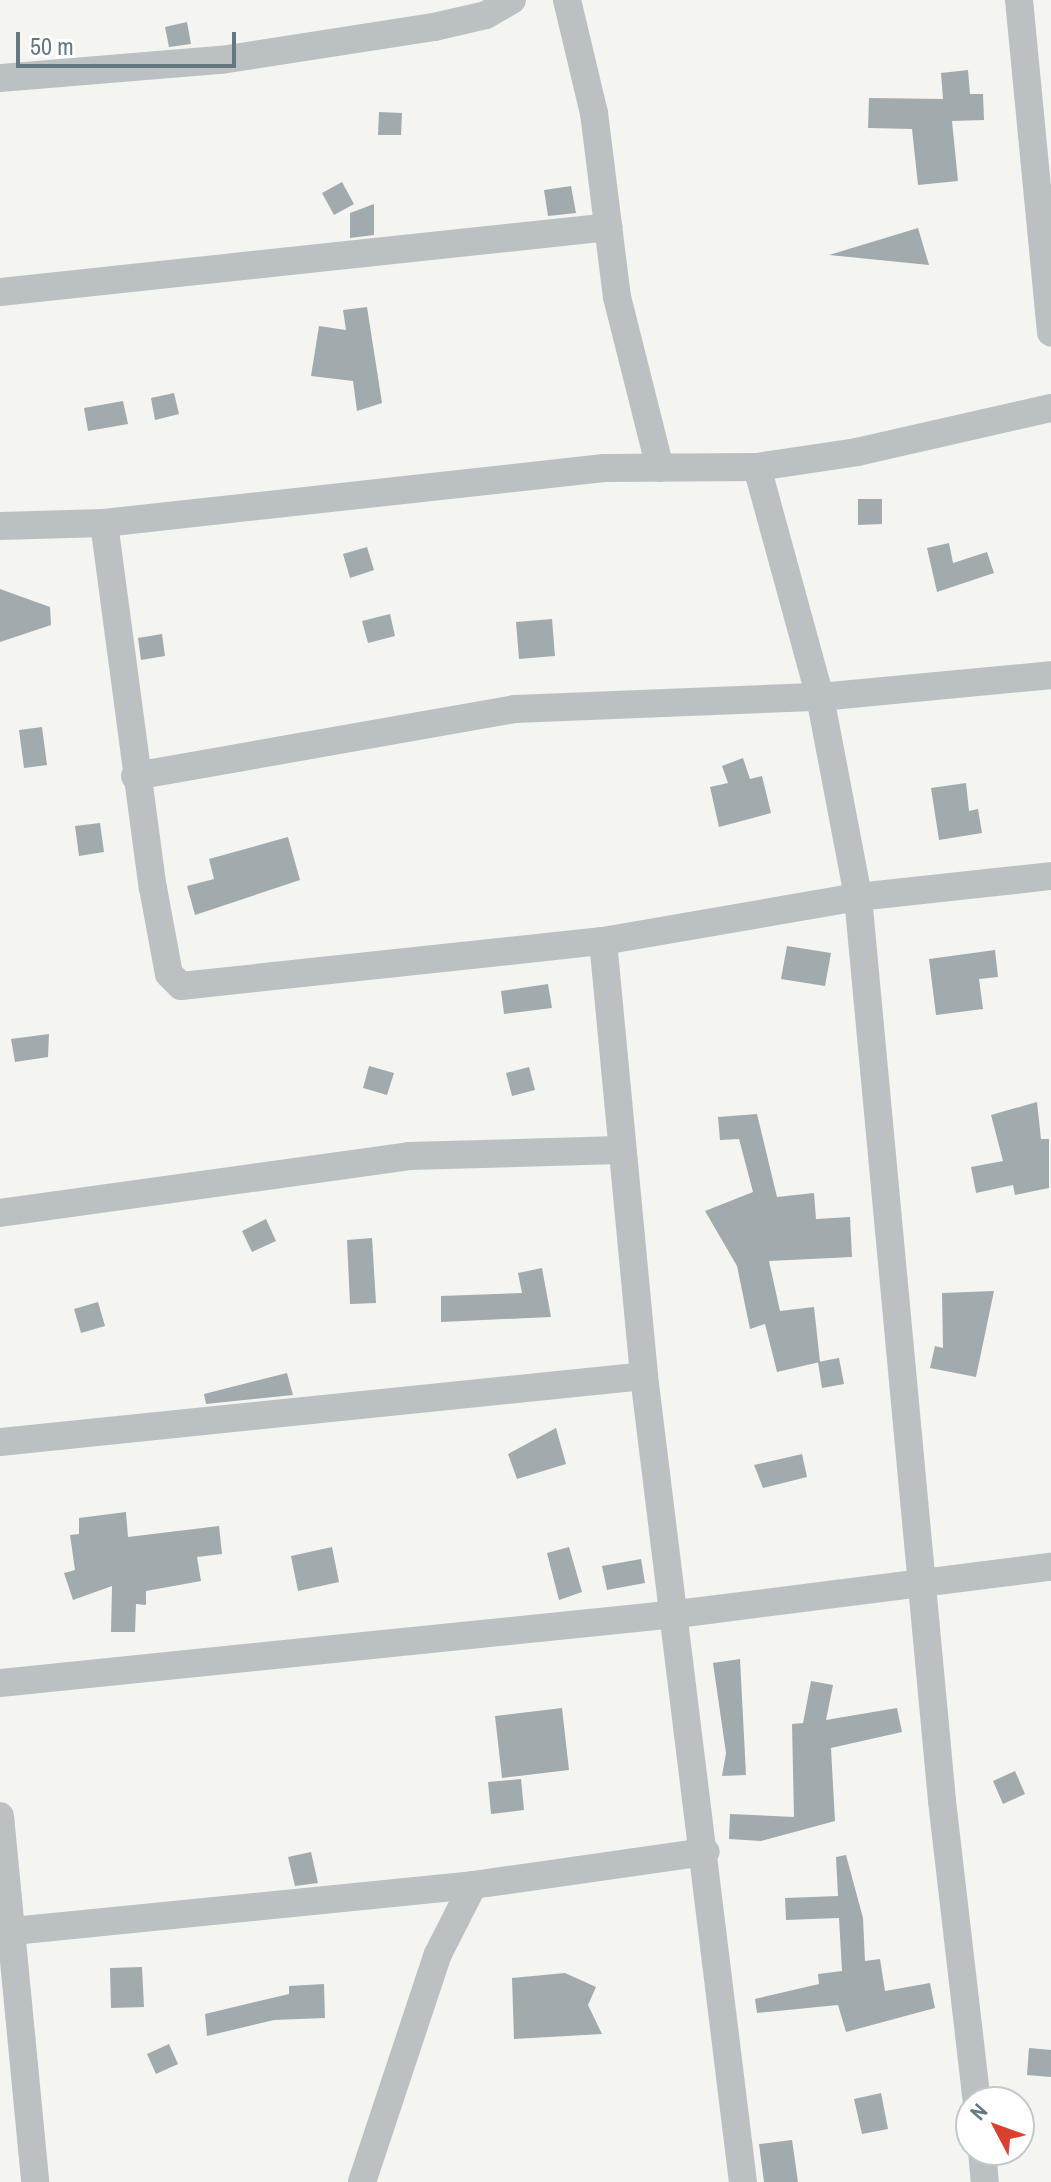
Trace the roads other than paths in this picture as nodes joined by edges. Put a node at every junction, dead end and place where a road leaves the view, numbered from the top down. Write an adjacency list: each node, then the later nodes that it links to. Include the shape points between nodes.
1 (512, 0): 4 (street, via 486,15 221,60)
2 (567, 0): 5 (street, via 594,113)
3 (1019, 0): 7 (street)
4 (0, 78)
5 (609, 227): 6 (street); 10 (street, via 617,297)
6 (0, 292)
7 (1051, 332)
8 (1051, 408): 9 (street, via 857,452)
9 (757, 467): 10 (street); 14 (street)
10 (660, 468): 11 (street, via 604,468)
11 (104, 523): 12 (street); 15 (street)
12 (0, 526)
13 (1051, 675): 14 (street)
14 (820, 697): 15 (street, via 515,709); 17 (street)
15 (135, 776): 18 (street, via 169,974 181,986)
16 (1051, 876): 17 (street)
17 (858, 897): 18 (street); 24 (street)
18 (603, 941): 19 (street)
19 (620, 1150): 20 (street, via 409,1156); 21 (street)
20 (0, 1213)
21 (644, 1376): 22 (street); 25 (street)
22 (0, 1442)
23 (1051, 1567): 24 (street)
24 (925, 1585): 25 (street); 31 (street)
25 (677, 1614): 26 (street); 28 (street)
26 (0, 1683)
27 (0, 1816): 30 (street)
28 (706, 1852): 29 (street); 34 (street)
29 (473, 1885): 30 (street); 33 (street, via 432,1968)
30 (13, 1931): 32 (street)
31 (975, 2086)
32 (35, 2182)
33 (362, 2182)
34 (743, 2182)

